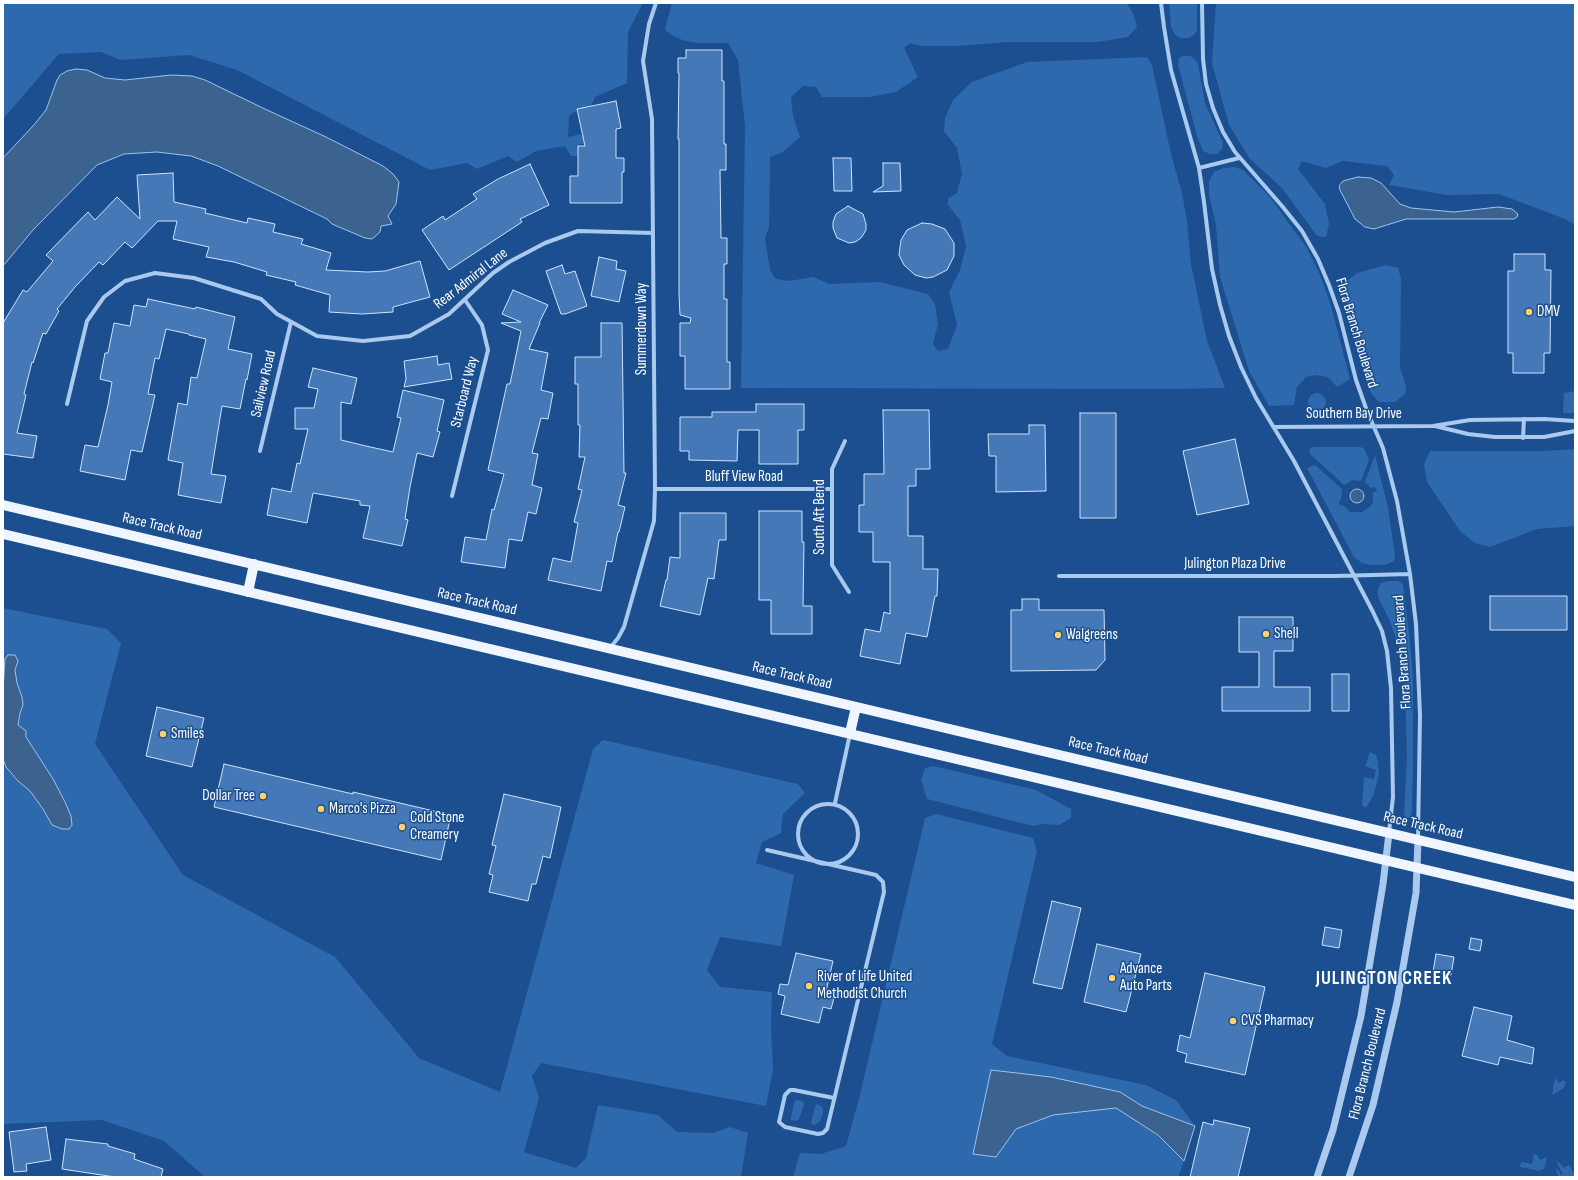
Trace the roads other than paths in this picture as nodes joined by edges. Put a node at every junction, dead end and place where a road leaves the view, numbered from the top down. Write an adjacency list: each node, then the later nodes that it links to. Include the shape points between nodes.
1 (656, 3): 6 (street, Summerdown Way, via 649,24 643,61 652,119)
2 (1161, 3): 5 (street, Flora Branch Boulevard, via 1171,70)
3 (1202, 3): 4 (street, Flora Branch Boulevard, via 1206,84 1223,132)
4 (1239, 158): 5 (street); 12 (street, Flora Branch Boulevard, via 1302,231 1318,259 1330,285 1356,380)
5 (1199, 168): 14 (street, Flora Branch Boulevard, via 1212,269 1223,318 1241,368)
6 (653, 233): 7 (street, Rear Admiral Lane, via 578,231 545,243 509,262 493,273); 19 (street, Summerdown Way)
7 (465, 300): 8 (street, Rear Admiral Lane, via 449,314 410,336 363,341 325,337 317,336); 21 (street, Starboard Way, via 482,325 488,350)
8 (291, 322): 9 (street, Rear Admiral Lane, via 277,314 261,299 194,278 155,273 125,281 104,297 87,321); 18 (street, Sailview Road)
9 (67, 404)
10 (1524, 419): 11 (street, Southern Bay Drive); 13 (street, Southern Bay Drive, via 1470,420); 16 (street)
11 (1575, 421)
12 (1373, 426): 13 (street, Southern Bay Drive); 14 (street, Southern Bay Drive); 25 (street, Flora Branch Boulevard, via 1383,448 1397,502)
13 (1433, 426): 16 (street, Southern Bay Drive, via 1468,434)
14 (1274, 427): 27 (street, Flora Branch Boulevard)
15 (1575, 431): 16 (street, Southern Bay Drive)
16 (1522, 438)
17 (845, 441): 20 (street, South Aft Bend, via 832,469)
18 (260, 451)
19 (655, 489): 20 (street, Bluff View Road); 30 (street, Summerdown Way, via 654,521 624,627)
20 (832, 489): 29 (street, South Aft Bend, via 832,565)
21 (452, 496)
22 (3, 505): 24 (main road, Race Track Road)
23 (3, 534): 28 (main road)
24 (254, 564): 28 (main road); 30 (main road, Race Track Road)
25 (1410, 574): 27 (street, Julington Plaza Drive); 35 (street, Flora Branch Boulevard, via 1419,674)
26 (1059, 576): 27 (street, Julington Plaza Drive)
27 (1354, 576): 34 (street, Flora Branch Boulevard, via 1382,631 1387,651 1391,688 1393,797)
28 (248, 592): 32 (main road)
29 (849, 592)
30 (610, 649): 31 (main road, Race Track Road)
31 (856, 707): 32 (main road); 34 (main road, Race Track Road)
32 (850, 734): 33 (street); 37 (main road)
33 (834, 803): 38 (street, via 814,806 805,814 799,825 798,840 802,851); 38 (street, via 854,818 858,833 856,846 845,860)
34 (1389, 833): 35 (main road, Race Track Road); 37 (street, Flora Branch Boulevard)
35 (1418, 840): 39 (street, Flora Branch Boulevard); 40 (main road, Race Track Road)
36 (767, 850): 38 (street)
37 (1386, 860): 39 (main road); 43 (street, Flora Branch Boulevard, via 1361,1016 1333,1130)
38 (821, 863): 42 (street, via 876,875 884,888)
39 (1417, 868): 41 (main road); 44 (street, Flora Branch Boulevard, via 1416,893 1397,1002 1373,1105)
40 (1575, 877)
41 (1575, 905)
42 (834, 1098): 42 (street, via 827,1129 822,1133 784,1127 779,1122 784,1095 790,1090)
43 (1317, 1177)
44 (1349, 1177)

